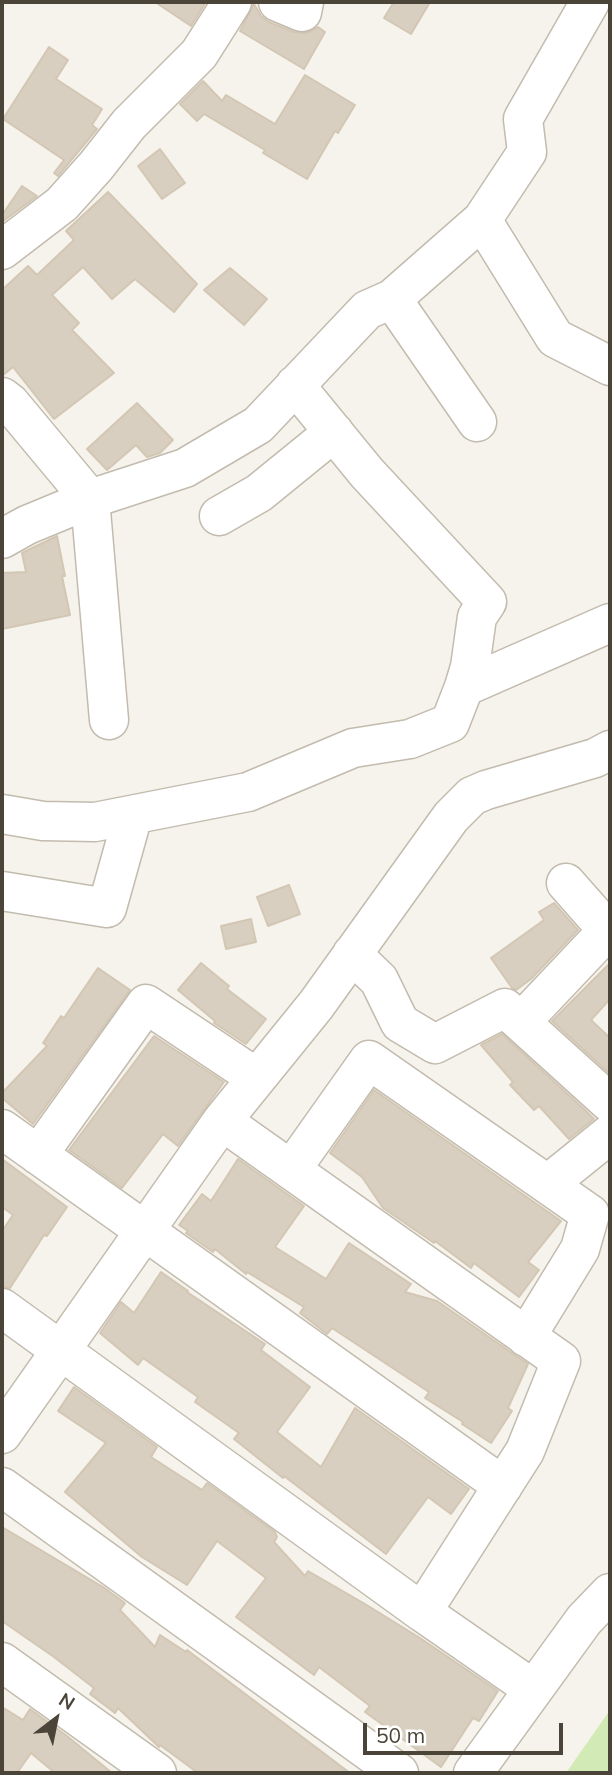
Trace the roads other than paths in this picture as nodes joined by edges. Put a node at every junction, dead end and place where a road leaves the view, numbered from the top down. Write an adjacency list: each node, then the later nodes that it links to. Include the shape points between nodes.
1 (232, 2): 6 (street, via 199,54 129,124 61,204)
2 (278, 2): 3 (street, via 302,12)
3 (304, 2)
4 (590, 2): 5 (street, via 523,119 527,152)
5 (482, 220): 7 (street); 8 (street, via 555,338)
6 (2, 250)
7 (392, 299): 9 (street, via 367,310); 11 (street)
8 (610, 366)
9 (295, 385): 12 (street); 13 (street, via 258,425 185,468)
10 (2, 397): 13 (street)
11 (477, 422)
12 (334, 432): 14 (street, via 260,493); 17 (street, via 487,603 477,617)
13 (90, 499): 15 (street); 18 (street)
14 (219, 516)
15 (2, 539)
16 (610, 623): 17 (street)
17 (464, 687): 21 (street, via 450,723 410,739 354,748 248,792)
18 (109, 720)
19 (610, 750): 25 (street, via 472,796 451,817)
20 (2, 814): 21 (street, via 95,822)
21 (133, 815): 23 (street, via 107,908)
22 (566, 883): 24 (street)
23 (2, 891)
24 (609, 932): 26 (street)
25 (352, 954): 26 (street, via 379,980 400,1023 435,1044 505,1008); 27 (street)
26 (521, 1022): 28 (street)
27 (257, 1078): 29 (street); 32 (street, via 146,1004)
28 (610, 1103)
29 (222, 1121): 33 (street); 35 (street)
30 (2, 1129): 32 (street)
31 (610, 1134): 34 (street)
32 (38, 1154): 35 (street)
33 (291, 1170): 34 (street, via 369,1060); 37 (street)
34 (548, 1184): 37 (street, via 590,1214 580,1249)
35 (147, 1231): 38 (street); 40 (street)
36 (2, 1308): 38 (street)
37 (527, 1337): 40 (street, via 561,1361 525,1451)
38 (62, 1350): 39 (street); 43 (street)
39 (2, 1434)
40 (503, 1486): 43 (street)
41 (2, 1487): 47 (street)
42 (610, 1593): 45 (street)
43 (422, 1612): 45 (street)
44 (2, 1662): 46 (street)
45 (533, 1689): 48 (street)
46 (157, 1773)
47 (400, 1773)
48 (473, 1773)

